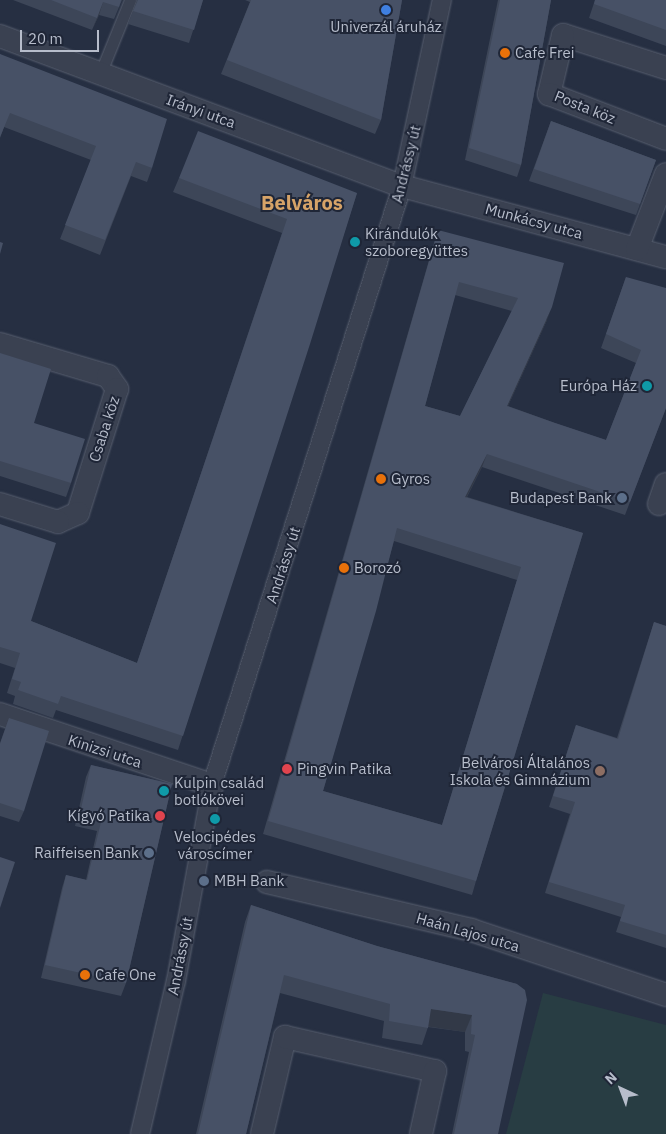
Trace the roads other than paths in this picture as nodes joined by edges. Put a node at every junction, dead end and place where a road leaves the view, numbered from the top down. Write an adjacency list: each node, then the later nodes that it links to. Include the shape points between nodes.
1 (130, 0): 5 (lane)
2 (442, 0): 8 (street, Andrássy út)
3 (0, 36): 5 (street, Irányi utca)
4 (666, 68): 6 (street, Posta köz, via 563,35 549,94)
5 (100, 74): 8 (street, Irányi utca)
6 (666, 139)
7 (666, 174): 9 (street)
8 (402, 186): 9 (street, Munkácsy utca); 14 (street, Andrássy út)
9 (637, 249): 10 (street, Munkácsy utca)
10 (666, 257)
11 (0, 344): 12 (street, Csaba köz, via 108,376 117,389 78,513 58,522)
12 (0, 504)
13 (0, 714): 14 (street, Kinizsi utca)
14 (212, 785): 17 (street, Andrássy út, via 176,981)
15 (267, 882): 16 (street, Haán Lajos utca, via 471,930)
16 (666, 995)
17 (140, 1134)
18 (262, 1134): 19 (street, via 286,1038 436,1071)
19 (421, 1134)

